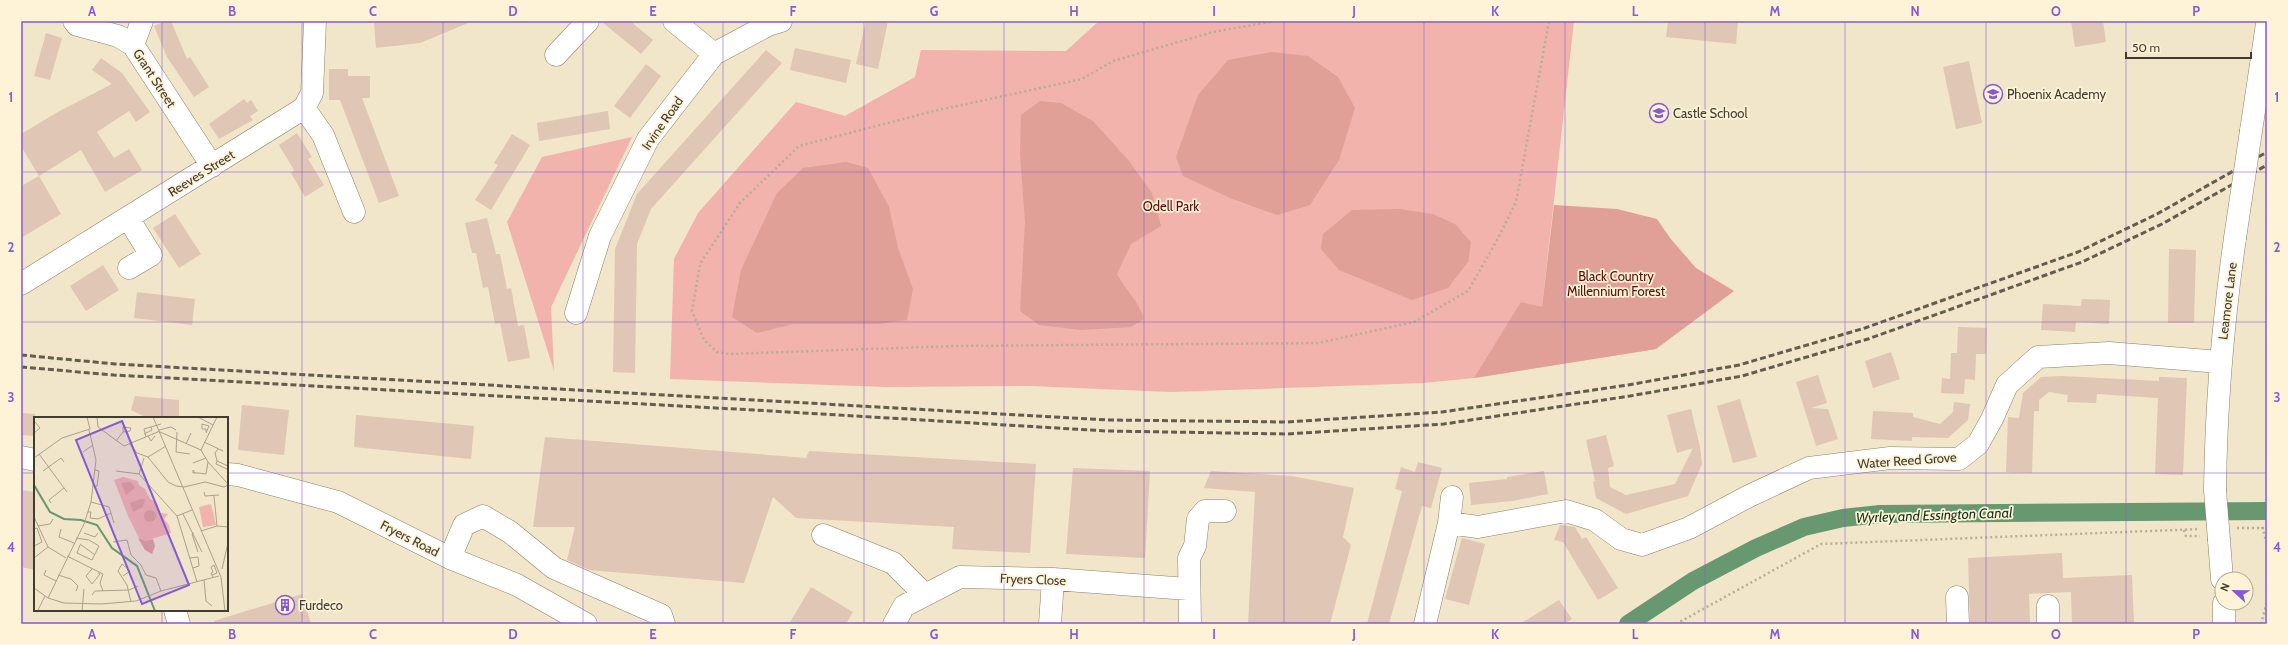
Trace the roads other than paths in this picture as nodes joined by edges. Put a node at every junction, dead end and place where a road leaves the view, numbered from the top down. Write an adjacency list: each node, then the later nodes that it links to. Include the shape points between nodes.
1 (74, 21): 8 (street, Grant Street, via 77,25 118,36)
2 (142, 21): 8 (street)
3 (315, 21): 11 (street, via 312,93)
4 (588, 21): 10 (street)
5 (674, 21): 9 (street)
6 (781, 21): 9 (street, Irvine Road, via 768,25)
7 (2267, 24): 18 (street, Leamore Lane, bridge, via 2235,238)
8 (133, 45): 12 (street, Grant Street)
9 (714, 54): 17 (street, Irvine Road, via 648,139 600,236)
10 (556, 55)
11 (304, 108): 12 (street, Reeves Street); 13 (street, via 323,135)
12 (212, 166): 14 (street, Reeves Street)
13 (354, 212)
14 (128, 218): 15 (street, via 151,255); 16 (street, Reeves Street)
15 (129, 268)
16 (21, 284)
17 (576, 313)
18 (2220, 362): 24 (street, Water Reed Grove, via 2110,353 2038,357 2007,385 1978,444 1959,459 1890,458 1809,468 1689,528 1642,545 1621,539 1595,520 1566,511 1478,527); 27 (street, Leamore Lane, bridge, via 2216,423 2215,533)
19 (21, 457): 20 (street)
20 (34, 460)
21 (228, 474): 26 (street, Fryers Road, via 338,502)
22 (1452, 497): 24 (street)
23 (1225, 511): 29 (street, via 1205,511 1198,520 1195,546 1189,558)
24 (1449, 523): 40 (street)
25 (823, 535): 30 (street, via 893,563)
26 (450, 558): 35 (street, Fryers Road, via 517,585); 36 (street, via 464,525 483,516 510,532 554,568 661,615)
27 (2221, 571)
28 (1053, 579): 29 (street, Fryers Close); 30 (street, Fryers Close, via 960,577); 38 (street)
29 (1188, 589): 39 (street)
30 (925, 595): 37 (street, Fryers Close, via 904,606)
31 (1957, 597): 41 (street)
32 (175, 611): 34 (street)
33 (2224, 611): 42 (street)
34 (179, 624)
35 (586, 624)
36 (664, 624)
37 (894, 624)
38 (1050, 624)
39 (1190, 624)
40 (1425, 624)
41 (1958, 624)
42 (2224, 624)

